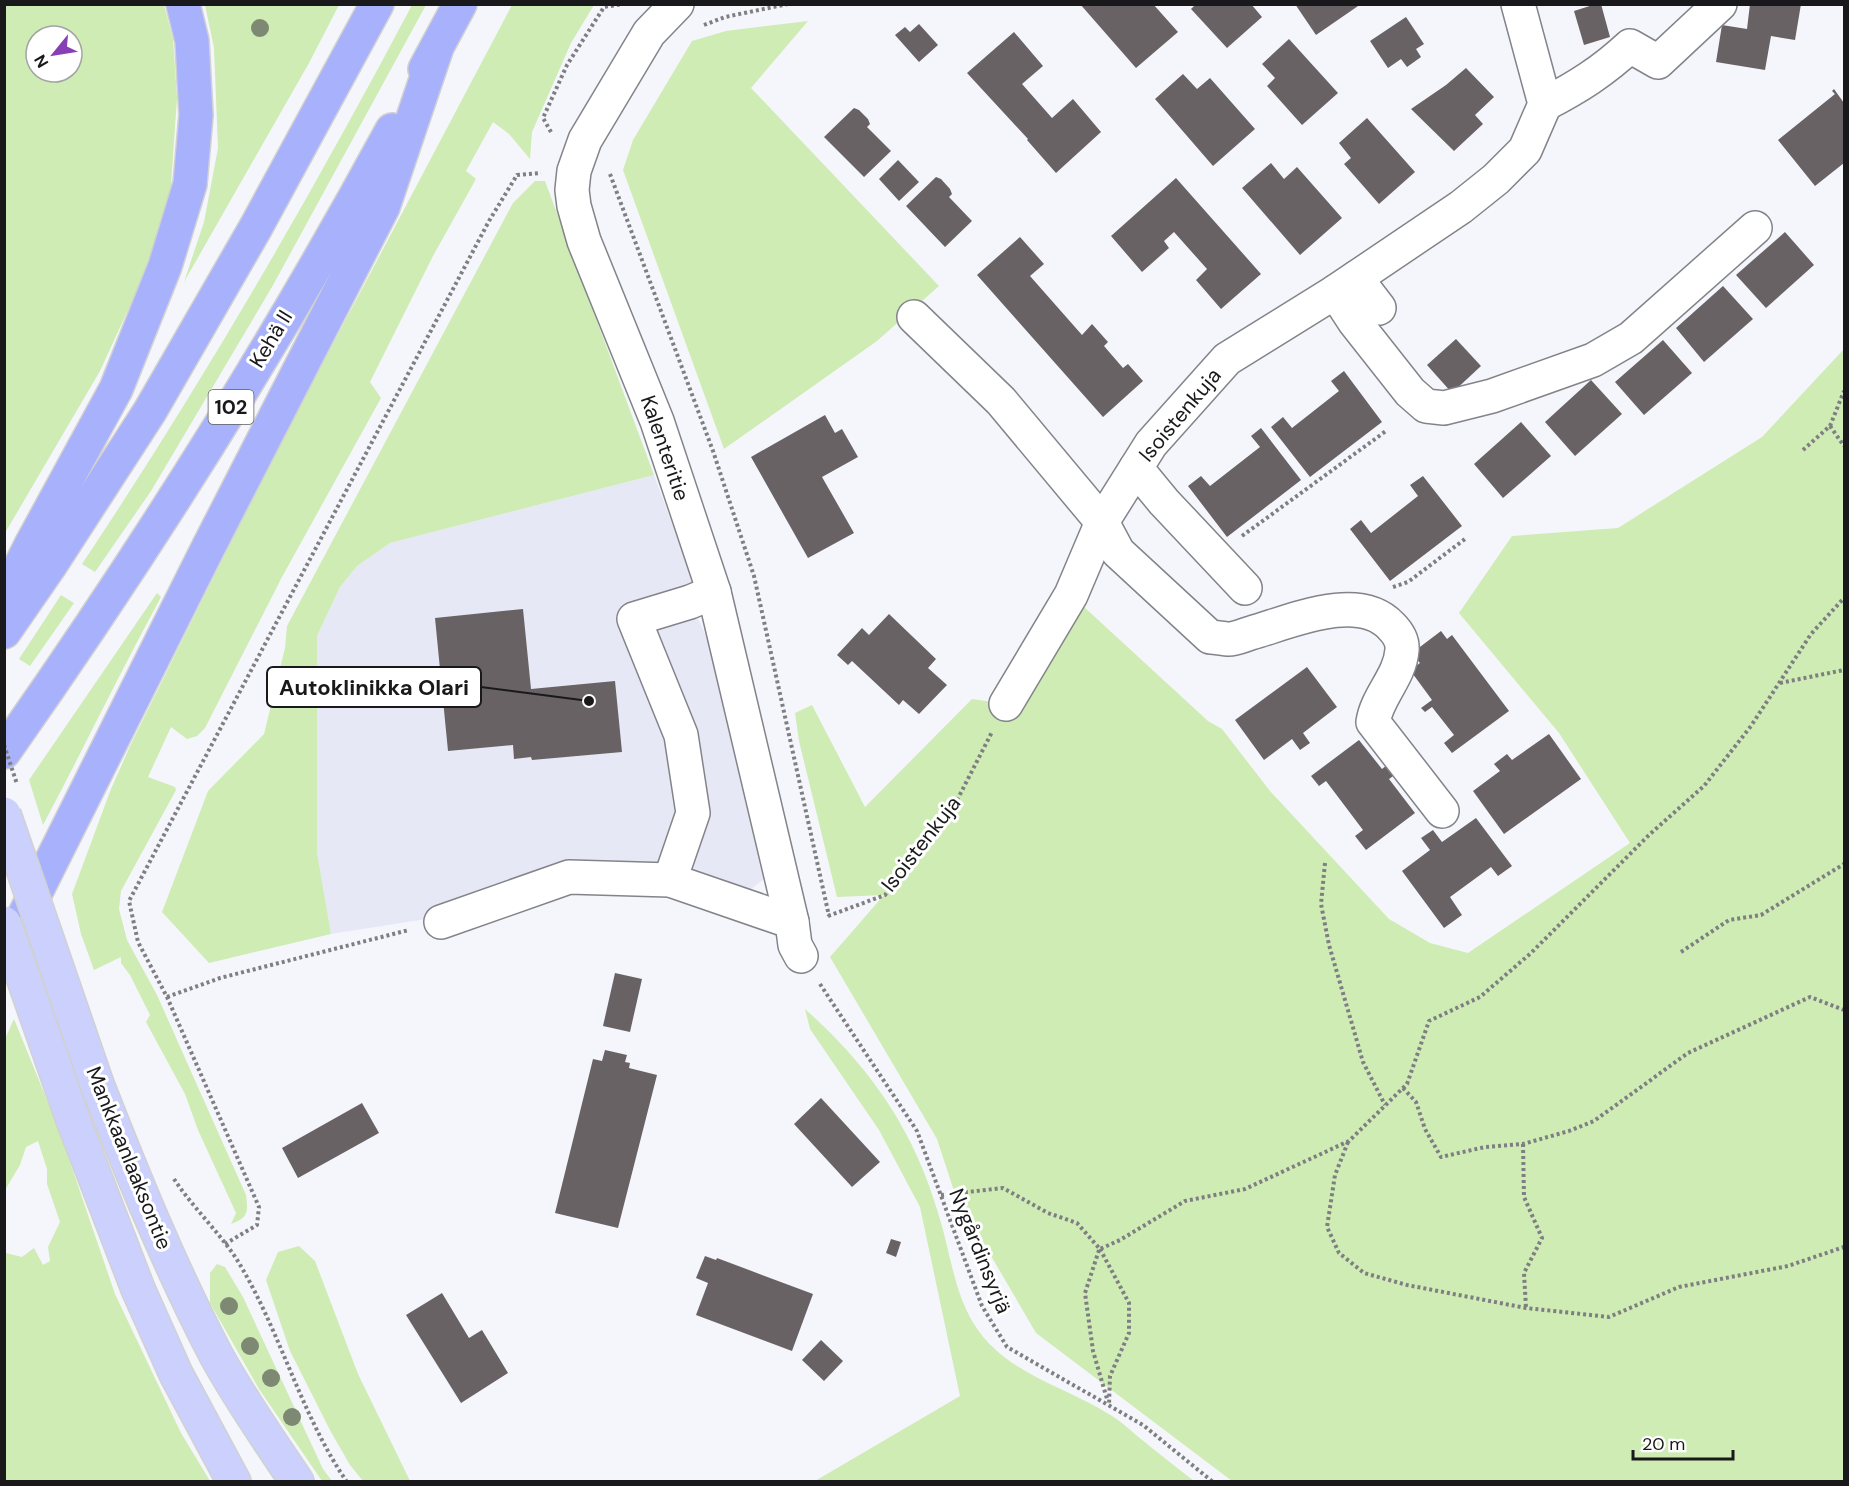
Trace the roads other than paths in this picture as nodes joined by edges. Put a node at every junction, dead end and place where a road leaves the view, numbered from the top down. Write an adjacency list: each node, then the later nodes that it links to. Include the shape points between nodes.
1 (183, 4): 17 (highway, via 192,41 196,115 190,184 168,256 116,389)
2 (377, 4): 18 (highway, via 150,411)
3 (460, 4): 7 (highway, Kehä II / 102)
4 (1518, 4): 8 (street)
5 (1720, 4): 8 (street, via 1658,62 1630,46 1578,87)
6 (688, 16): 16 (street, Kalenteritie, via 649,33 585,140 572,190 584,241 657,421)
7 (436, 50): 20 (highway, Kehä II / 102, via 360,189 192,472); 27 (highway, via 382,207)
8 (1545, 104): 10 (street, Isoistenkuja, via 1525,150 1496,179)
9 (1755, 228): 10 (street, via 1631,338 1593,360 1492,396 1444,408 1426,406 1410,392 1354,321)
10 (1346, 285): 11 (street); 13 (street, Isoistenkuja, via 1227,359 1151,444)
11 (1379, 309)
12 (914, 317): 14 (street, via 1002,401)
13 (1136, 468): 14 (street, Isoistenkuja); 15 (street)
14 (1102, 522): 19 (street, Isoistenkuja, via 1071,595); 21 (street, via 1118,552 1210,637 1230,639 1336,611 1362,610 1389,624 1400,636 1403,649 1373,722)
15 (1245, 588)
16 (714, 592): 23 (street, via 634,619 681,735 693,813); 25 (street, Kalenteritie)
17 (4, 599)
18 (4, 632)
19 (1006, 704)
20 (4, 752)
21 (1442, 811)
22 (4, 814): 30 (main road, Mankkaanlaaksontie, bridge, via 97,1084 165,1250 217,1356)
23 (670, 880): 24 (street, via 569,877); 25 (street)
24 (441, 922)
25 (792, 922): 28 (street, Kalenteritie)
26 (4, 923): 29 (main road, Mankkaanlaaksontie, bridge, via 138,1289 176,1374)
27 (4, 956)
28 (801, 956)
29 (234, 1482)
30 (297, 1482)

